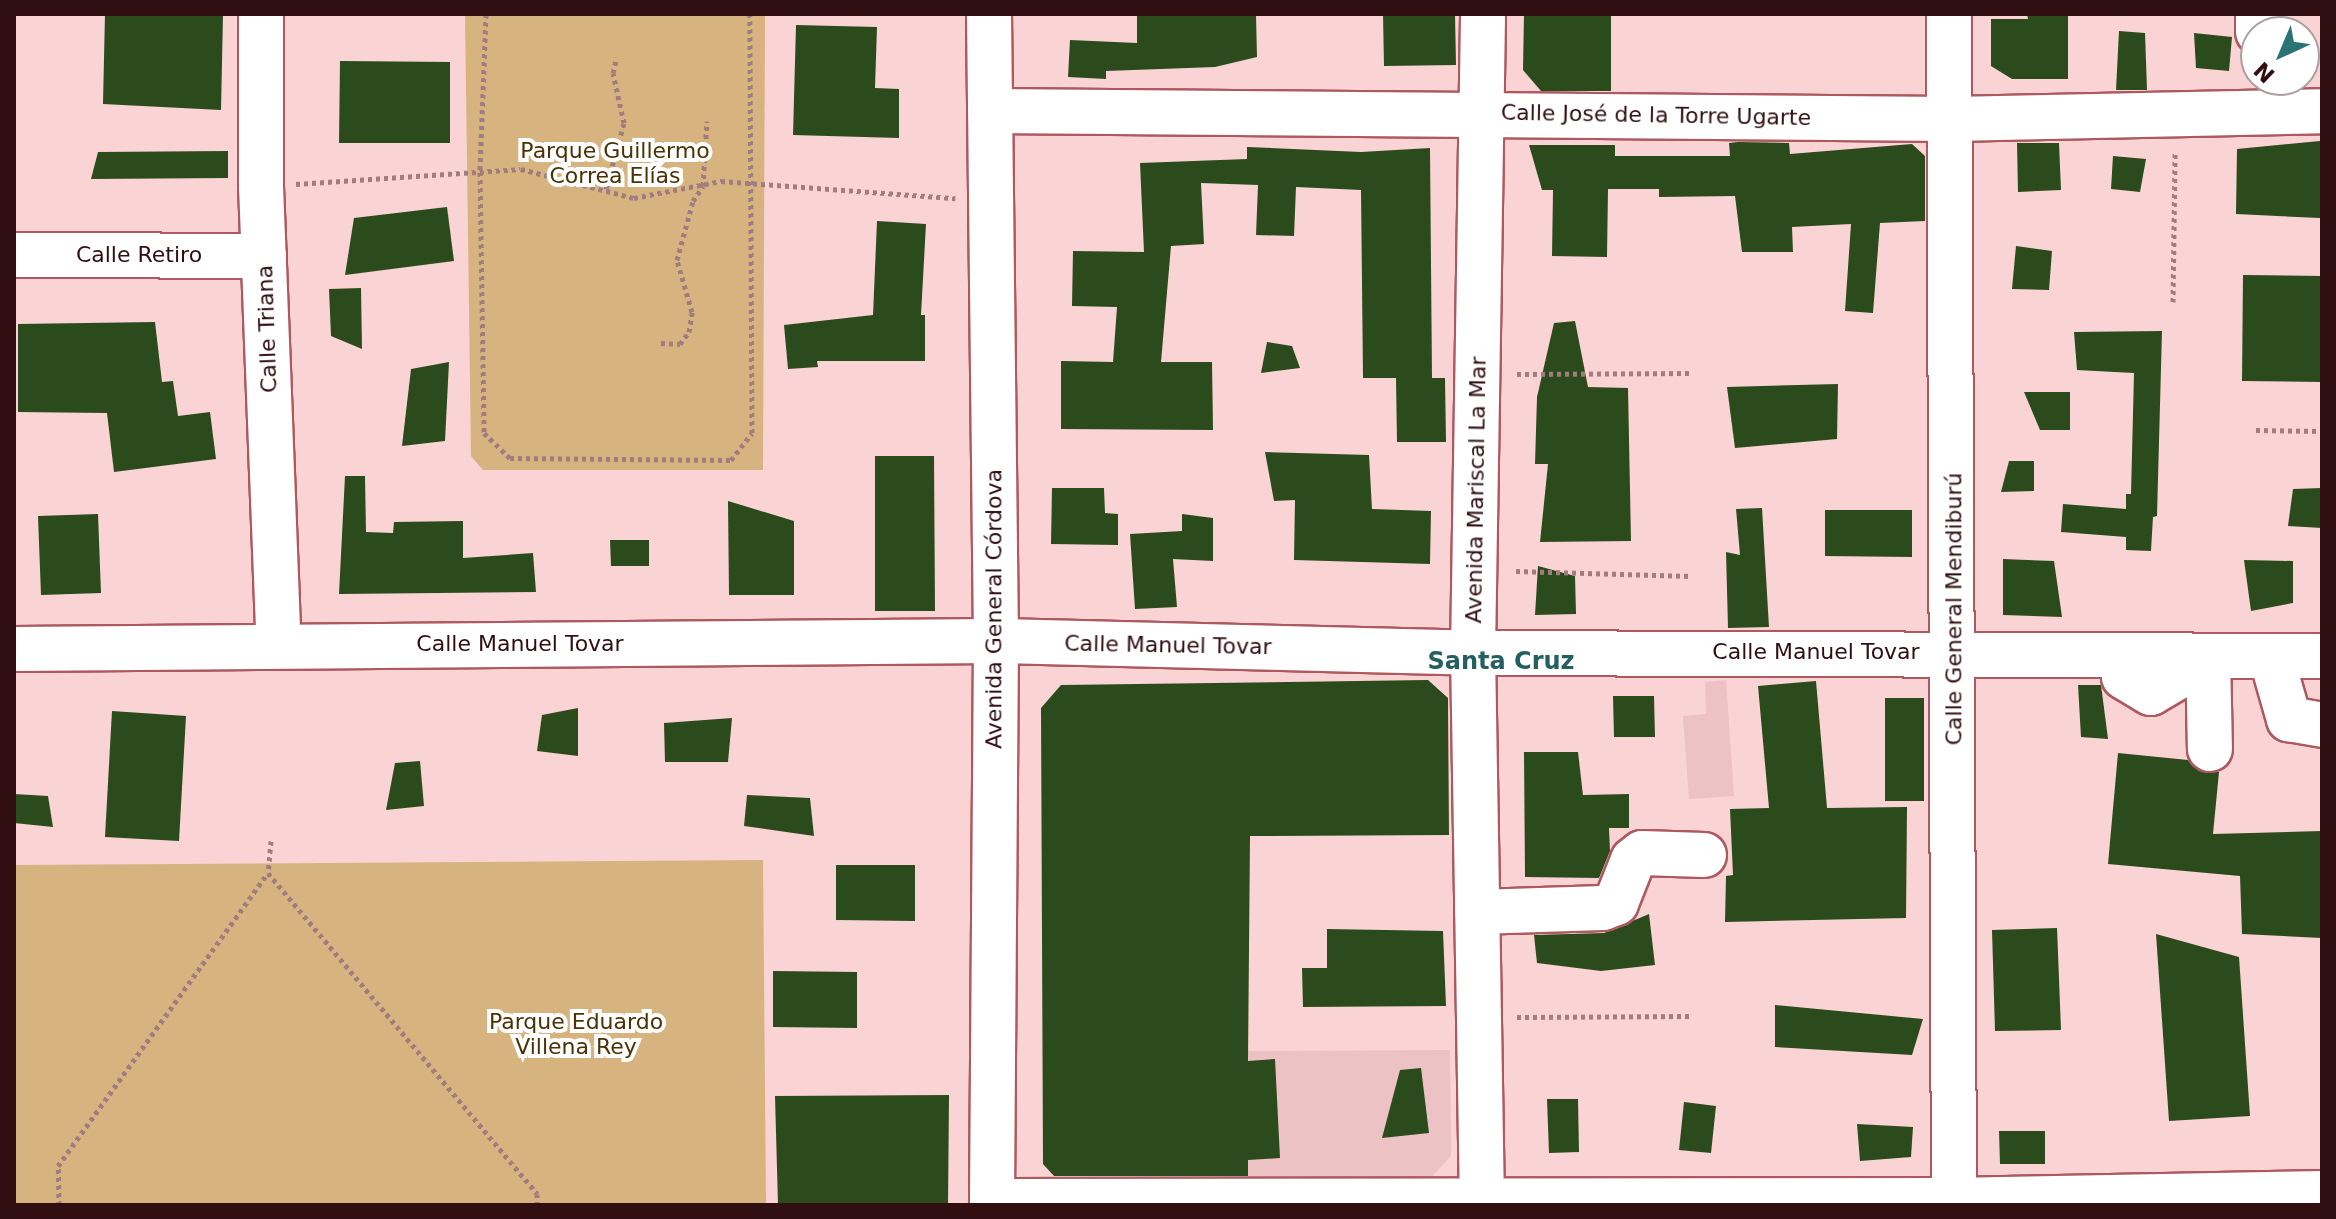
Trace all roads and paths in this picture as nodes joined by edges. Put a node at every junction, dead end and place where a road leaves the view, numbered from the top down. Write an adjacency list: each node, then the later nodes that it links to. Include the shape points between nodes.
1 (261, 14): 17 (street, Calle Triana)
2 (486, 14): 15 (path)
3 (750, 14): 16 (path)
4 (989, 14): 9 (street, Avenida General Córdova)
5 (1483, 14): 11 (street, Avenida Mariscal La Mar)
6 (1949, 14): 13 (street, Calle General Mendiburú)
7 (617, 57): 19 (path, via 613,73 624,123)
8 (2257, 96): 10 (street, Calle José de la Torre Ugarte); 12 (street, Calle José de la Torre Ugarte)
9 (990, 111): 11 (street, Calle José de la Torre Ugarte); 20 (street, Avenida General Córdova)
10 (2322, 111)
11 (1483, 112): 13 (street, Calle José de la Torre Ugarte); 34 (street, Avenida Mariscal La Mar)
12 (2176, 115): 13 (street, Calle José de la Torre Ugarte); 23 (path)
13 (1950, 119): 35 (street, Calle General Mendiburú)
14 (707, 121): 18 (path)
15 (480, 172): 16 (path, via 484,433 510,458 731,460 752,433); 17 (path); 19 (path, via 521,169)
16 (754, 183): 18 (path); 20 (path)
17 (261, 186): 22 (street, Calle Triana)
18 (703, 186): 19 (path, via 634,198); 24 (path, via 693,201 677,260 692,312 689,332 680,344)
19 (606, 189)
20 (992, 201): 31 (street, Avenida General Córdova)
21 (14, 255): 22 (street, Calle Retiro)
22 (264, 256): 32 (street, Calle Triana)
23 (2173, 302)
24 (661, 343)
25 (1689, 373): 26 (path)
26 (1517, 374)
27 (2256, 430): 28 (path)
28 (2322, 431)
29 (1516, 571): 30 (path)
30 (1691, 576)
31 (996, 641): 32 (street, Calle Manuel Tovar); 34 (street, Calle Manuel Tovar); 48 (street, Avenida General Córdova)
32 (279, 645): 33 (street, Calle Manuel Tovar)
33 (14, 649)
34 (1473, 653): 35 (street, Calle Manuel Tovar); 44 (street, Avenida Mariscal La Mar)
35 (1955, 653): 36 (street, Calle Manuel Tovar); 50 (street, Calle General Mendiburú)
36 (2195, 655): 37 (street, Calle Manuel Tovar); 40 (street)
37 (2271, 656): 38 (street, Calle Manuel Tovar); 39 (street, via 2289,719)
38 (2322, 656)
39 (2322, 725)
40 (2210, 749)
41 (271, 841): 43 (path)
42 (1704, 855): 44 (street, via 1642,853 1633,860 1616,903 1603,908)
43 (268, 873): 51 (path, via 58,1166); 52 (path, via 537,1194)
44 (1477, 912): 49 (street, Avenida Mariscal La Mar)
45 (1692, 1016): 46 (path)
46 (1515, 1017)
47 (2322, 1193): 50 (street)
48 (992, 1203): 49 (street)
49 (1482, 1203): 50 (street)
50 (1954, 1203)
51 (59, 1205)
52 (537, 1205)

